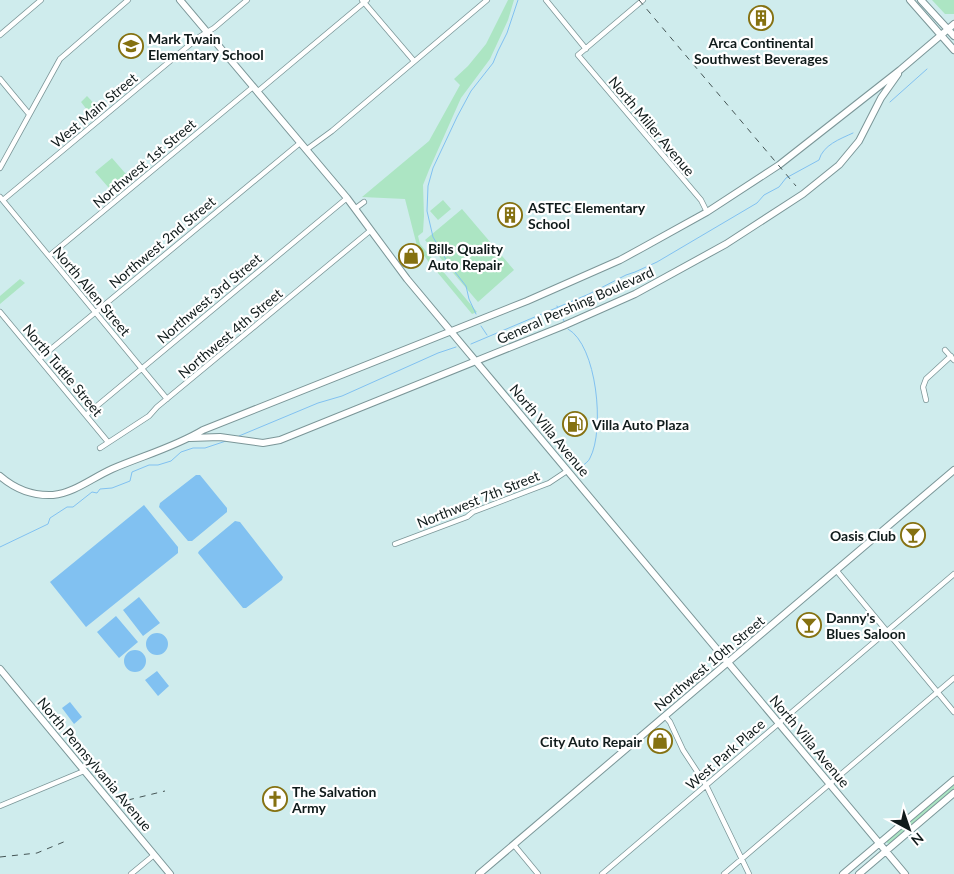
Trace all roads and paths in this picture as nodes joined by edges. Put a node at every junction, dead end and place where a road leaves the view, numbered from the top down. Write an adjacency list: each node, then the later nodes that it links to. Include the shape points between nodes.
1 (41, 0): 14 (street)
2 (128, 0): 23 (street, via 63,55)
3 (180, 0): 13 (main road, North Villa Avenue)
4 (247, 0): 13 (street, West Main Street)
5 (487, 0): 19 (street)
6 (546, 0): 17 (street)
7 (644, 0): 17 (street)
8 (910, 0): 15 (main road)
9 (921, 0): 12 (main road)
10 (364, 1): 19 (street); 22 (street, Northwest 1st Street)
11 (954, 24): 12 (main road, General Pershing Boulevard)
12 (948, 29): 15 (main road, General Pershing Boulevard); 16 (main road)
13 (207, 32): 22 (main road, North Villa Avenue); 28 (street, West Main Street)
14 (0, 35)
15 (941, 35): 18 (main road); 20 (main road, General Pershing Boulevard)
16 (954, 36)
17 (586, 49): 31 (street, North Miller Avenue, via 578,55 701,200)
18 (954, 50)
19 (414, 61): 25 (street)
20 (900, 70): 31 (main road, General Pershing Boulevard, via 779,165); 40 (main road, General Pershing Boulevard, via 849,154 784,207 726,244 635,294)
21 (0, 79): 23 (street)
22 (255, 90): 24 (main road, North Villa Avenue); 33 (street, Northwest 1st Street)
23 (29, 114): 26 (street)
24 (300, 142): 25 (main road, North Villa Avenue); 35 (street, Northwest 2nd Street)
25 (306, 150): 27 (main road, North Villa Avenue)
26 (0, 168)
27 (347, 198): 30 (main road, North Villa Avenue); 41 (street, Northwest 3rd Street)
28 (1, 199): 33 (street, North Allen Street)
29 (364, 202): 30 (street)
30 (356, 208): 32 (main road, North Villa Avenue)
31 (707, 212): 36 (main road, General Pershing Boulevard, via 620,260)
32 (371, 230): 36 (main road, North Villa Avenue, via 391,259); 42 (street, Northwest 4th Street)
33 (49, 256): 35 (street, North Allen Street)
34 (0, 312): 39 (street, North Tuttle Street)
35 (96, 312): 39 (street, Northwest 2nd Street); 41 (street, North Allen Street)
36 (452, 331): 40 (main road, North Villa Avenue); 45 (main road, General Pershing Boulevard)
37 (945, 350): 38 (street)
38 (952, 358): 43 (street, via 926,379 923,387)
39 (40, 359): 44 (street, North Tuttle Street)
40 (477, 362): 47 (main road, General Pershing Boulevard, via 280,440 263,443); 50 (main road, North Villa Avenue)
41 (142, 369): 42 (street, North Allen Street); 44 (street, Northwest 3rd Street)
42 (167, 399): 48 (street, Northwest 4th Street, via 149,416)
43 (926, 400)
44 (86, 415): 48 (street, North Tuttle Street)
45 (226, 421): 46 (main road, General Pershing Boulevard); 47 (main road, via 222,429)
46 (189, 438): 47 (main road, General Pershing Boulevard); 52 (main road, General Pershing Boulevard, via 54,495 29,493)
47 (225, 438)
48 (108, 442): 49 (street, Northwest 4th Street)
49 (100, 448)
50 (567, 471): 53 (street, Northwest 7th Street, via 549,483); 57 (main road, North Villa Avenue)
51 (954, 471): 54 (main road, Northwest 10th Street)
52 (0, 476)
53 (395, 544)
54 (836, 570): 56 (street); 57 (main road, Northwest 10th Street)
55 (954, 574): 56 (street, West Park Place)
56 (887, 631): 60 (street); 63 (street, West Park Place)
57 (728, 662): 62 (main road, Northwest 10th Street); 63 (main road, North Villa Avenue)
58 (1, 674): 64 (main road, North Pennsylvania Avenue)
59 (954, 678): 60 (street)
60 (938, 692): 61 (street); 66 (street)
61 (954, 712)
62 (665, 716): 67 (street); 71 (main road, Northwest 10th Street)
63 (779, 723): 66 (main road, North Villa Avenue); 67 (street, West Park Place)
64 (84, 770): 69 (street); 73 (main road, North Pennsylvania Avenue)
65 (954, 780): 70 (main road)
66 (830, 784): 70 (main road, North Villa Avenue); 74 (street)
67 (706, 786): 74 (street); 79 (street, West Park Place)
68 (954, 793): 72 (main road)
69 (0, 806)
70 (879, 843): 72 (main road, North Villa Avenue); 82 (main road)
71 (514, 845): 77 (main road, Northwest 10th Street); 78 (street)
72 (886, 851): 83 (main road); 84 (main road, North Villa Avenue)
73 (154, 855): 75 (street); 76 (main road, North Pennsylvania Avenue)
74 (741, 859): 80 (street); 81 (street)
75 (131, 874)
76 (170, 874)
77 (479, 874)
78 (538, 874)
79 (602, 874)
80 (724, 874)
81 (749, 874)
82 (843, 874)
83 (858, 874)
84 (905, 874)

